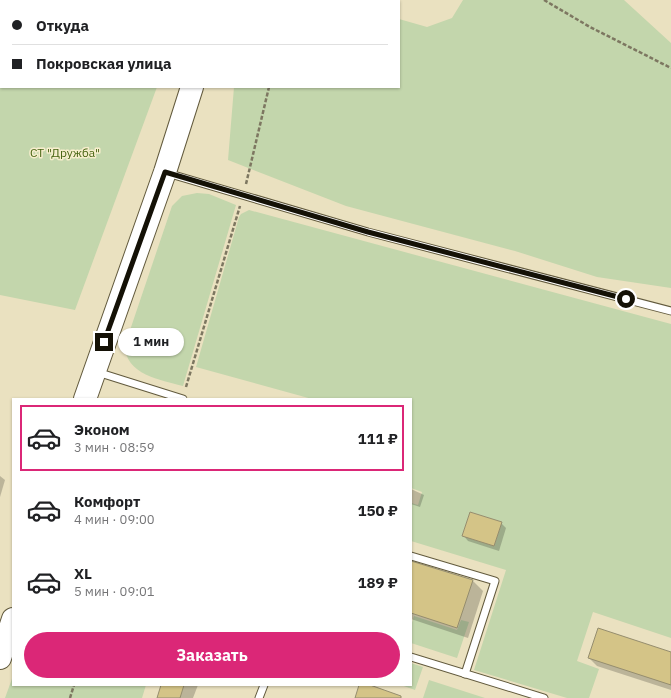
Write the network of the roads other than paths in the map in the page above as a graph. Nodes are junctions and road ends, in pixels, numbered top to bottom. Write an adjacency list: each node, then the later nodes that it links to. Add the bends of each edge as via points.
1 (192, 88): 2 (main road)
2 (165, 172): 3 (lane, via 368,232); 4 (main road)
3 (671, 311)
4 (94, 371): 5 (main road); 6 (lane)
5 (85, 398)
6 (180, 398)
7 (412, 556): 11 (lane, via 495,581)
8 (12, 623): 10 (main road)
9 (412, 657): 11 (lane)
10 (0, 658)
11 (464, 674): 13 (lane)
12 (264, 686): 14 (lane)
13 (529, 696): 15 (lane)
14 (259, 698)
15 (544, 698)

